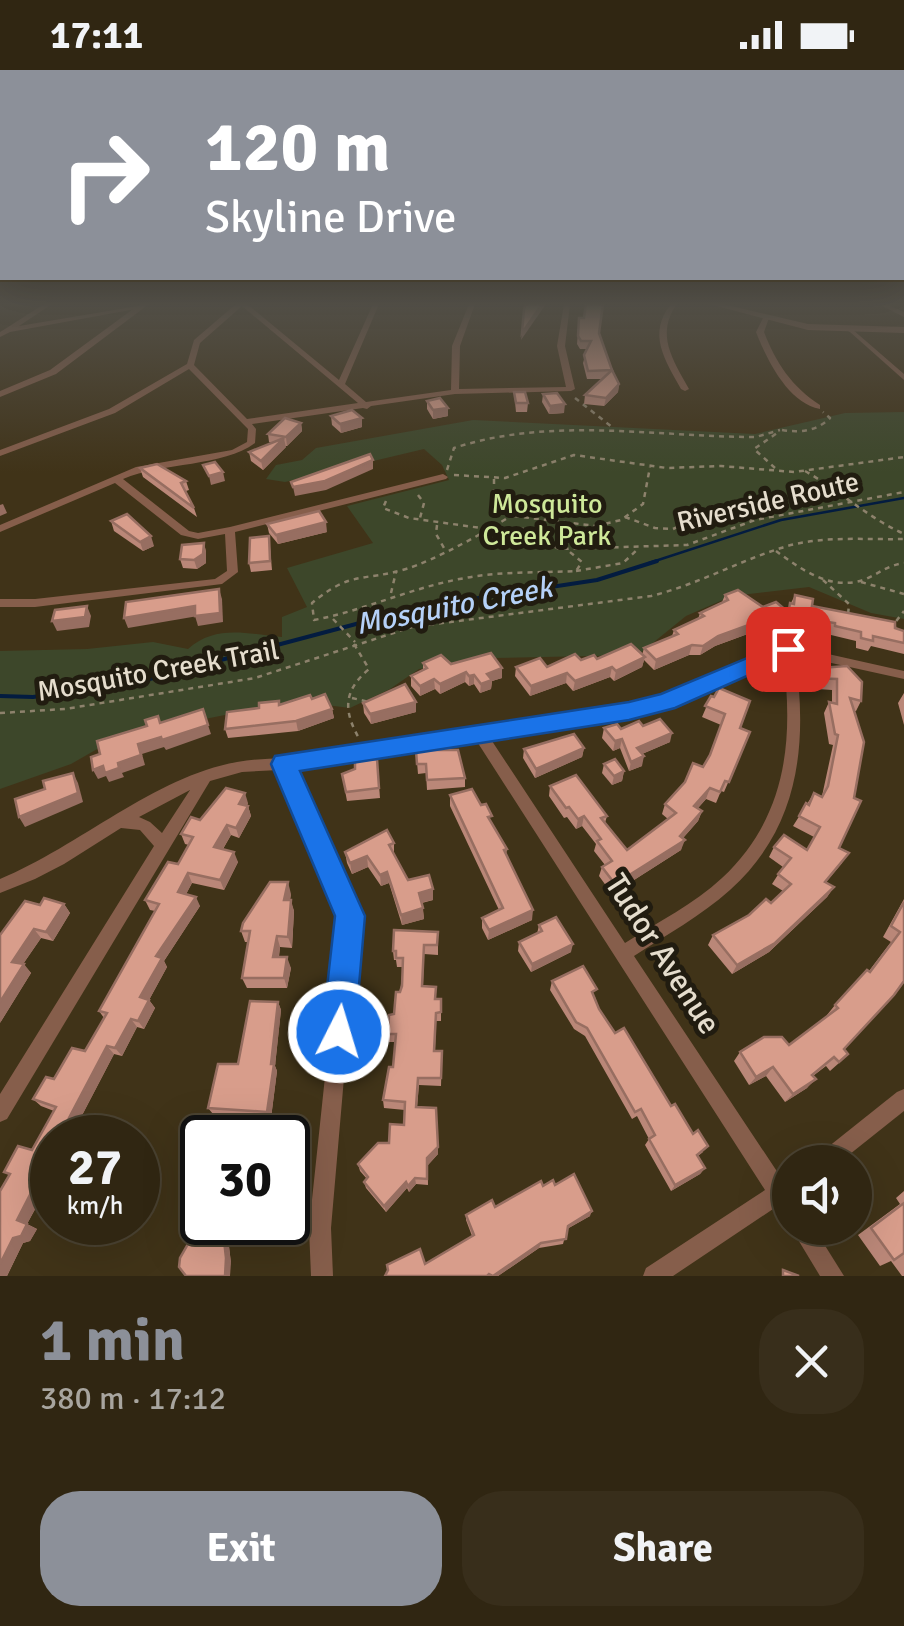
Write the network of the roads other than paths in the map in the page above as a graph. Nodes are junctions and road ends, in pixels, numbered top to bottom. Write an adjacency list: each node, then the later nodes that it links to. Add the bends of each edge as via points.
1 (69, 360): 15 (street)
2 (191, 360): 10 (street)
3 (311, 360): 12 (street)
4 (351, 360): 12 (street)
5 (456, 360): 14 (street)
6 (564, 360): 14 (street, via 571,388)
7 (670, 360): 13 (street)
8 (772, 360): 17 (street)
9 (885, 360): 11 (street)
10 (190, 364): 18 (street); 19 (street, via 112,411)
11 (904, 378)
12 (341, 384): 16 (street)
13 (685, 389)
14 (456, 392): 16 (street)
15 (0, 394)
16 (366, 407): 18 (street)
17 (817, 407)
18 (245, 422): 21 (street, via 254,436 245,448)
19 (0, 453)
20 (444, 477): 23 (street)
21 (115, 478): 22 (street); 23 (street, via 185,533)
22 (0, 529)
23 (230, 530): 24 (street, via 233,572 218,582)
24 (0, 603)
25 (788, 649): 26 (street); 27 (street, via 666,702); 33 (street, via 796,718 788,793 760,845 727,884)
26 (904, 675)
27 (480, 734): 28 (street); 33 (street, Tudor Avenue)
28 (284, 764): 29 (street); 40 (street, via 350,916 320,1228)
29 (205, 777): 30 (street); 31 (street)
30 (116, 822): 31 (street, via 151,827); 32 (street)
31 (162, 845): 35 (street)
32 (0, 886)
33 (624, 953): 37 (street, Tudor Avenue)
34 (904, 1099): 36 (street)
35 (0, 1112)
36 (846, 1145)
37 (772, 1175)
38 (772, 1204): 41 (street)
39 (813, 1245): 42 (street)
40 (322, 1276)
41 (654, 1276)
42 (833, 1276)

